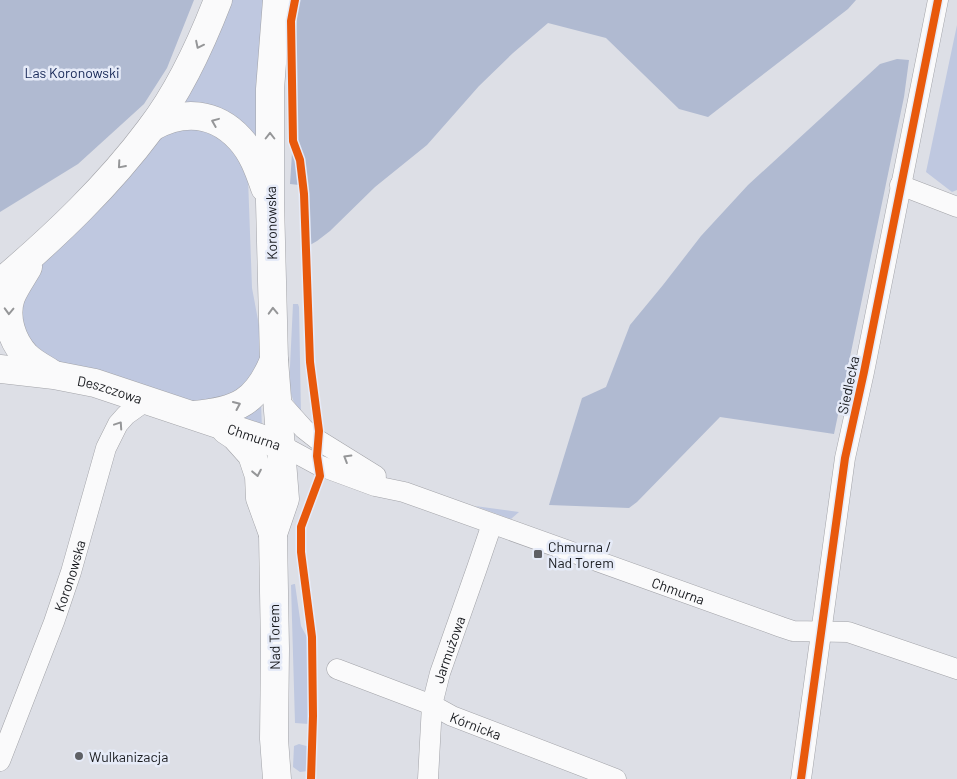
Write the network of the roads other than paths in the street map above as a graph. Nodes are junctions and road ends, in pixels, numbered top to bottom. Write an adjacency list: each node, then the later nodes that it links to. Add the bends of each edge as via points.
1 (218, 0): 4 (main road, one-way to 4, via 187,69)
2 (277, 0): 6 (main road, Koronowska, one-way to 2, via 270,89)
3 (938, 0): 5 (street, Siedlecka)
4 (152, 127): 6 (main road, one-way to 4, via 250,152 228,128 216,121 192,115 177,116); 8 (main road, one-way to 8, via 108,180)
5 (900, 185): 7 (street); 21 (street, Siedlecka, via 845,458)
6 (270, 202): 10 (main road, Koronowska, one-way to 6)
7 (957, 207)
8 (36, 252): 9 (main road); 12 (main road, one-way to 12, via 11,297 9,317 14,338 26,357)
9 (0, 283)
10 (274, 360): 13 (main road, Koronowska); 15 (main road, one-way to 10, via 231,409 248,400 267,378)
11 (0, 369): 12 (main road, Deszczowa)
12 (54, 374): 14 (main road, Deszczowa)
13 (277, 399): 17 (main road, Koronowska); 18 (street, Chmurna, one-way to 13, via 327,447 304,429)
14 (147, 400): 15 (main road, Deszczowa); 26 (street, Koronowska, one-way to 14, via 54,622 110,438 126,414)
15 (190, 415): 16 (main road, Deszczowa)
16 (216, 424): 17 (main road, Chmurna); 20 (main road, Nad Torem, one-way to 20, via 235,436 252,455 259,476 260,498)
17 (281, 445): 18 (street, Chmurna, via 318,465 375,486); 20 (main road, Nad Torem, via 284,499)
18 (404, 492): 19 (street, Chmurna)
19 (492, 524): 21 (street, Chmurna, via 781,627); 24 (street, Jarmużowa)
20 (272, 534): 25 (main road, Nad Torem)
21 (821, 632): 23 (street, Chmurna, via 848,632); 31 (street, Siedlecka)
22 (337, 669): 24 (street, Kórnicka)
23 (957, 669)
24 (432, 705): 29 (street, Jarmużowa); 30 (street, Kórnicka, via 452,716)
25 (274, 739): 27 (main road, Nad Torem); 28 (main road, Nad Torem)
26 (0, 761)
27 (258, 779)
28 (276, 779)
29 (428, 779)
30 (616, 779)
31 (800, 779)

